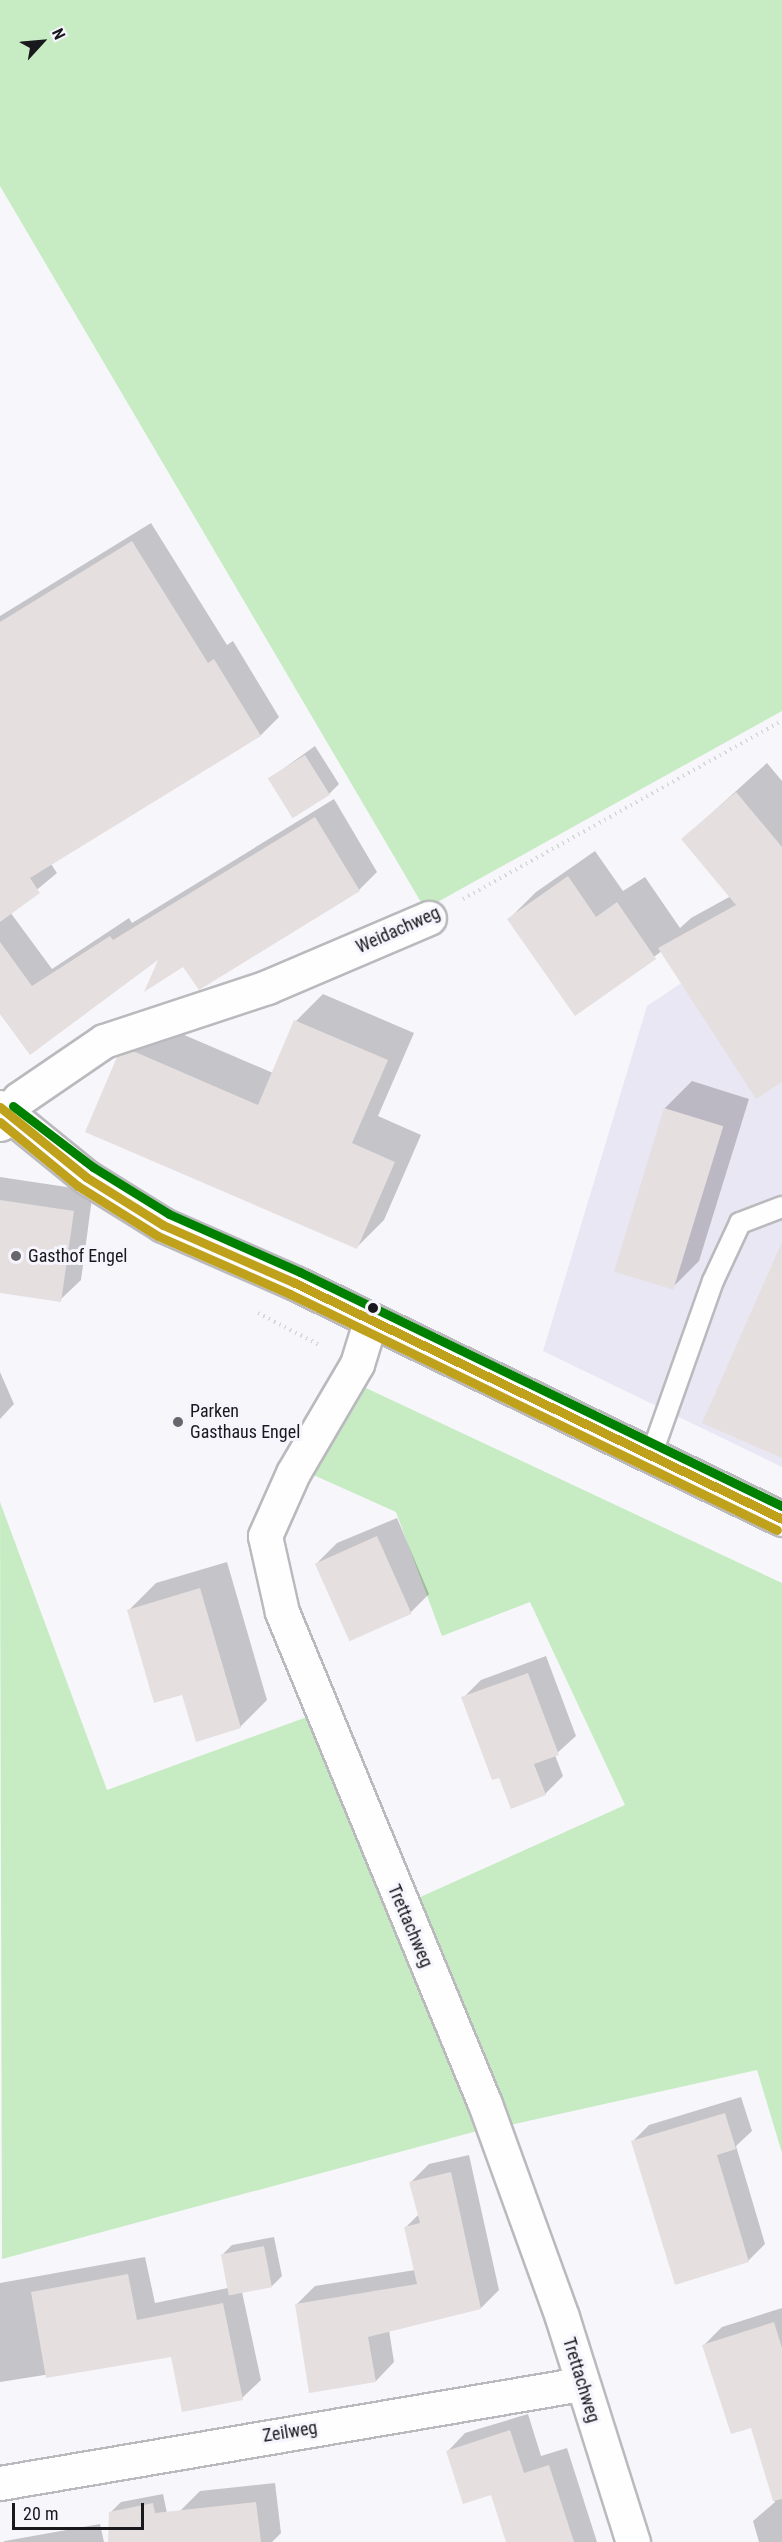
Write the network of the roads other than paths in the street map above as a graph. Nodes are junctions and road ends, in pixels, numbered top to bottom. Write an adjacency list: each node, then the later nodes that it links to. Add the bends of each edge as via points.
1 (429, 918): 2 (street, Weidachweg, via 267,987 104,1041 19,1099)
2 (2, 1116): 4 (street, via 86,1177 164,1225 295,1283)
3 (782, 1208): 5 (lane, via 740,1223 713,1281)
4 (370, 1322): 5 (street); 7 (street, Trettachweg, via 357,1364 293,1473 265,1536 282,1612 485,2104 562,2317)
5 (651, 1456): 6 (street)
6 (782, 1519)
7 (581, 2384): 8 (street, Zeilweg); 9 (street, Trettachweg)
8 (0, 2483)
9 (633, 2542)

